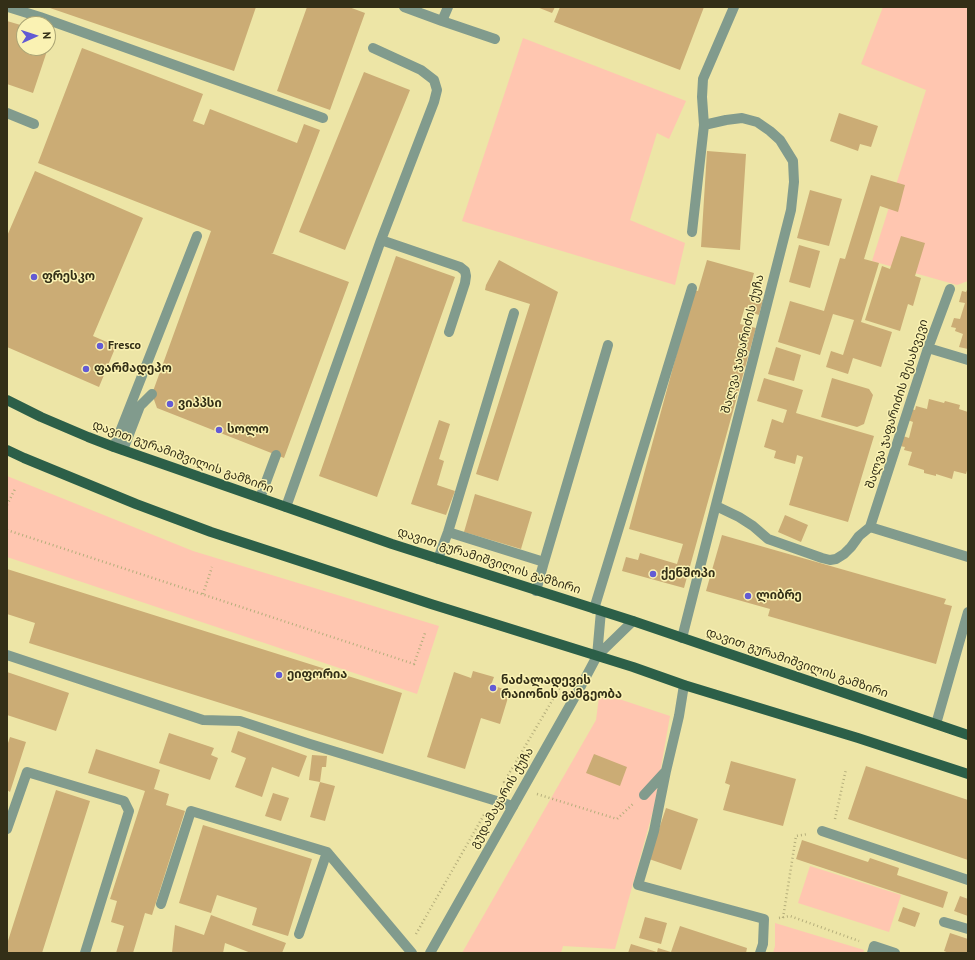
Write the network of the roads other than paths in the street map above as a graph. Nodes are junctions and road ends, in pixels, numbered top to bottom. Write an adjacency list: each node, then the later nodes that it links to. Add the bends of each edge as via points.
1 (8, 7): 9 (street)
2 (404, 7): 5 (street)
3 (448, 7): 5 (street)
4 (734, 7): 11 (street, via 703,79)
5 (442, 21): 6 (street)
6 (495, 39)
7 (373, 48): 14 (street, via 421,70 434,80 437,90)
8 (7, 113): 10 (street)
9 (323, 118)
10 (34, 124)
11 (704, 125): 12 (street); 28 (street, შალვა ჯაფარიძის ქუჩა, via 742,118 757,122 780,140 793,161 794,182 791,210)
12 (692, 232)
13 (197, 236): 24 (street)
14 (381, 240): 18 (street, via 460,267 465,271 465,283); 29 (street)
15 (692, 288): 36 (street)
16 (950, 288): 20 (street, შალვა ჯაფარიძის შესახვევი)
17 (514, 313): 31 (street)
18 (449, 332)
19 (608, 345): 34 (street)
20 (928, 348): 21 (street); 30 (street, შალვა ჯაფარიძის შესახვევი)
21 (968, 360)
22 (152, 394): 24 (street, via 140,406)
23 (7, 400): 24 (main road, დავით გურამიშვილის გამზირი, via 41,417)
24 (118, 448): 27 (main road, დავით გურამიშვილის გამზირი)
25 (7, 450): 41 (main road, via 211,532)
26 (276, 455): 27 (street)
27 (260, 498): 29 (main road, დავით გურამიშვილის გამზირი)
28 (716, 506): 30 (street, via 753,526 768,540 830,560 844,554); 39 (street, შალვა ჯაფარიძის ქუჩა)
29 (286, 507): 33 (main road, დავით გურამიშვილის გამზირი)
30 (870, 527): 32 (street)
31 (448, 532): 33 (street); 34 (street)
32 (968, 557)
33 (438, 559): 35 (main road, დავით გურამიშვილის გამზირი)
34 (544, 562): 35 (street)
35 (536, 591): 36 (main road, დავით გურამიშვილის გამზირი)
36 (597, 610): 38 (main road, დავით გურამიშვილის გამზირი); 41 (street)
37 (968, 612): 43 (street)
38 (633, 621): 39 (main road, დავით გურამიშვილის გამზირი); 41 (street)
39 (682, 638): 43 (main road, დავით გურამიშვილის გამზირი)
40 (7, 655): 48 (street, via 204,720 240,721)
41 (597, 656): 42 (main road); 48 (street, გუდამაყარის ქუჩა)
42 (684, 685): 45 (street); 46 (main road)
43 (936, 724): 44 (main road, დავით გურამიშვილის გამზირი)
44 (968, 735)
45 (666, 771): 47 (street); 61 (street, via 654,830 638,885 764,919)
46 (968, 774)
47 (644, 795)
48 (513, 806): 60 (street, გუდამაყარის ქუჩა)
49 (7, 829): 59 (street, via 27,772 124,801 129,811)
50 (827, 833): 52 (street)
51 (327, 852): 53 (street, via 191,811); 56 (street); 58 (street)
52 (968, 880)
53 (161, 904)
54 (944, 922): 55 (street)
55 (968, 929)
56 (299, 934)
57 (873, 950): 62 (street)
58 (410, 951)
59 (85, 953)
60 (430, 953)
61 (760, 953)
62 (895, 953)

